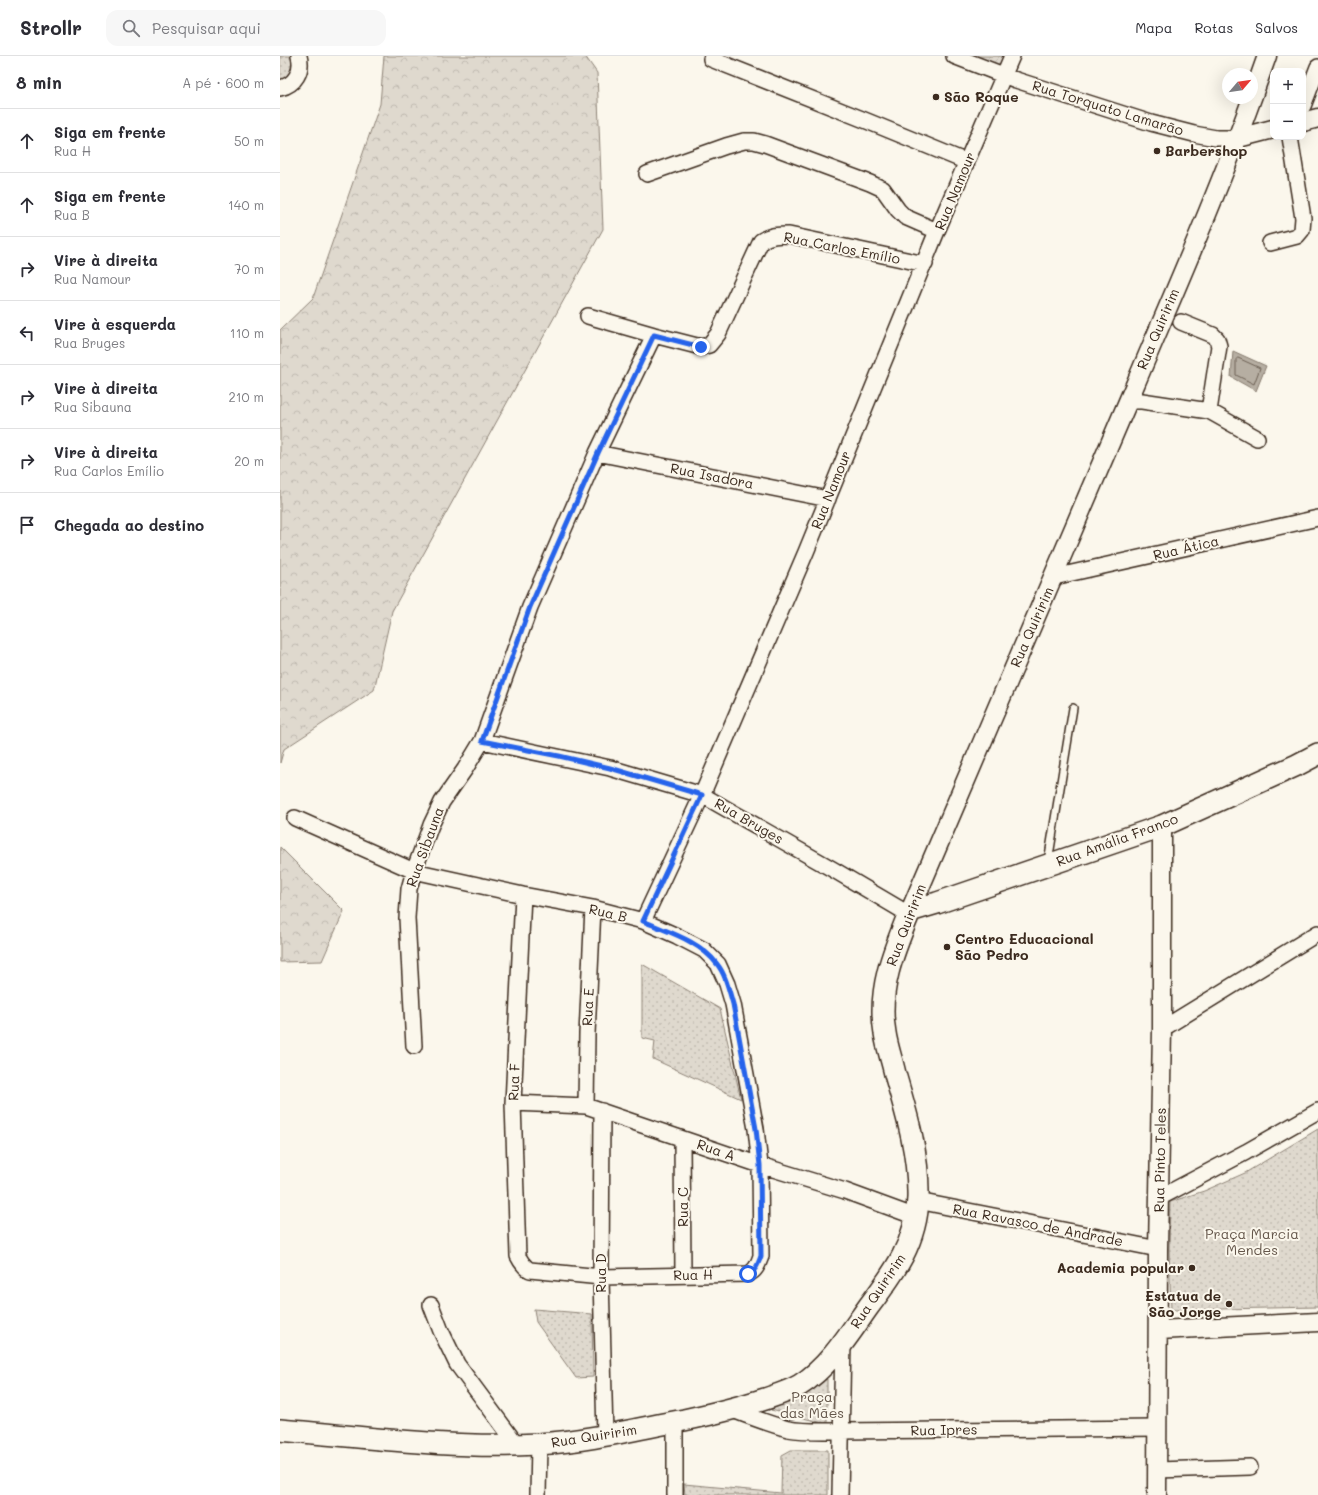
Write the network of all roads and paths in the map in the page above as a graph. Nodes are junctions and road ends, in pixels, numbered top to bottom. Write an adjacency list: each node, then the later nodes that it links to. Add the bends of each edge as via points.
1 (298, 56): 9 (street, via 299,73 289,85)
2 (954, 56): 7 (street, Rua Torquato Lamarão)
3 (1012, 56): 7 (street, Rua Namour)
4 (1267, 56): 8 (street, Rua Quiririm)
5 (710, 59): 17 (street)
6 (1318, 67): 11 (street)
7 (1004, 76): 15 (street, Rua Torquato Lamarão, via 1151,123 1216,138); 17 (street, Rua Namour)
8 (1258, 81)
9 (280, 88)
10 (1250, 104): 15 (street, Rua Quiririm)
11 (1304, 104)
12 (1318, 118): 13 (street)
13 (1306, 121)
14 (1270, 130): 15 (street)
15 (1238, 138): 25 (street, Rua Quiririm)
16 (1290, 140): 20 (street, via 1303,218 1302,230 1297,236)
17 (967, 162): 19 (street, Rua Namour)
18 (647, 174): 19 (street, via 726,146 754,141 883,189 905,217)
19 (937, 231): 21 (street, Rua Namour)
20 (1270, 243)
21 (925, 264): 24 (street, Rua Carlos Emílio, via 789,235 767,237 761,242 718,334 709,345 701,347); 29 (street, Rua Namour)
22 (588, 316): 24 (street, Rua Carlos Emílio)
23 (1181, 322): 26 (street, via 1217,339 1219,346)
24 (654, 335): 28 (street, Rua Sibauna)
25 (1128, 401): 26 (street); 31 (street, Rua Quiririm)
26 (1208, 411): 27 (street)
27 (1257, 438)
28 (598, 453): 29 (street, Rua Isadora); 33 (street, Rua Sibauna, via 530,607)
29 (828, 499): 35 (street, Rua Namour)
30 (1318, 518): 31 (street, Rua Ática)
31 (1054, 577): 42 (street, Rua Quiririm)
32 (1073, 708): 38 (lane)
33 (482, 741): 35 (street, Rua Bruges, via 610,768); 39 (street, Rua Sibauna, via 442,802)
34 (1318, 754): 37 (main road, Rua Amália Franco)
35 (702, 795): 42 (street, Rua Bruges, via 900,909); 43 (street, Rua Namour)
36 (295, 818): 39 (street, Rua B)
37 (1162, 826): 38 (main road, Rua Amália Franco); 45 (street, Rua Pinto Teles)
38 (1048, 864): 42 (main road, Rua Amália Franco)
39 (414, 871): 40 (street, Rua B); 46 (street, Rua Sibauna, via 409,889 407,918)
40 (523, 895): 41 (street, Rua B); 47 (street, Rua F)
41 (593, 908): 43 (street, Rua B); 48 (street, Rua E)
42 (910, 911): 54 (main road, Rua Quiririm, via 893,952 885,988 884,1031 916,1152)
43 (643, 921): 52 (street, Rua B, via 704,950 718,964 733,1004 756,1129)
44 (1318, 932): 45 (street)
45 (1162, 1029): 53 (street, Rua Pinto Teles)
46 (414, 1046)
47 (513, 1104): 48 (street, Rua A); 56 (street, Rua F, via 518,1256)
48 (586, 1106): 49 (street, Rua A)
49 (602, 1111): 51 (street, Rua A); 58 (street, Rua D)
50 (1318, 1111): 53 (street)
51 (682, 1139): 52 (street, Rua A); 57 (street, Rua C)
52 (760, 1165): 54 (street, Rua A); 57 (street, Rua H, via 761,1256 758,1265 748,1274)
53 (1159, 1198): 55 (street, Rua Pinto Teles)
54 (917, 1209): 55 (street, Rua Ravasco de Andrade); 62 (main road, Rua Quiririm, via 912,1237 904,1255 890,1279)
55 (1158, 1249): 61 (street, Rua Pinto Teles)
56 (525, 1267): 58 (street, Rua H, via 530,1270)
57 (683, 1275): 58 (street, Rua H)
58 (601, 1276): 68 (street, Rua D)
59 (432, 1305): 70 (street, via 441,1331 458,1364)
60 (1318, 1322): 61 (street)
61 (1159, 1330): 65 (street, Rua Pinto Teles)
62 (843, 1342): 63 (main road, Rua Quiririm, via 813,1375 798,1386); 67 (street)
63 (733, 1410): 64 (main road, Rua Quiririm); 67 (street, Rua Ipres, via 789,1429)
64 (675, 1421): 68 (main road, Rua Quiririm); 74 (street)
65 (1158, 1428): 67 (street, Rua Ipres); 72 (street, Rua Pinto Teles)
66 (280, 1430): 70 (main road, Rua Quiririm, via 399,1441)
67 (841, 1431): 75 (street)
68 (605, 1436): 69 (main road, Rua Quiririm)
69 (539, 1444): 70 (main road, Rua Quiririm); 73 (street)
70 (517, 1445)
71 (1250, 1467): 72 (street)
72 (1157, 1470): 76 (street, Rua Pinto Teles)
73 (538, 1495)
74 (675, 1495)
75 (840, 1495)
76 (1157, 1495)

